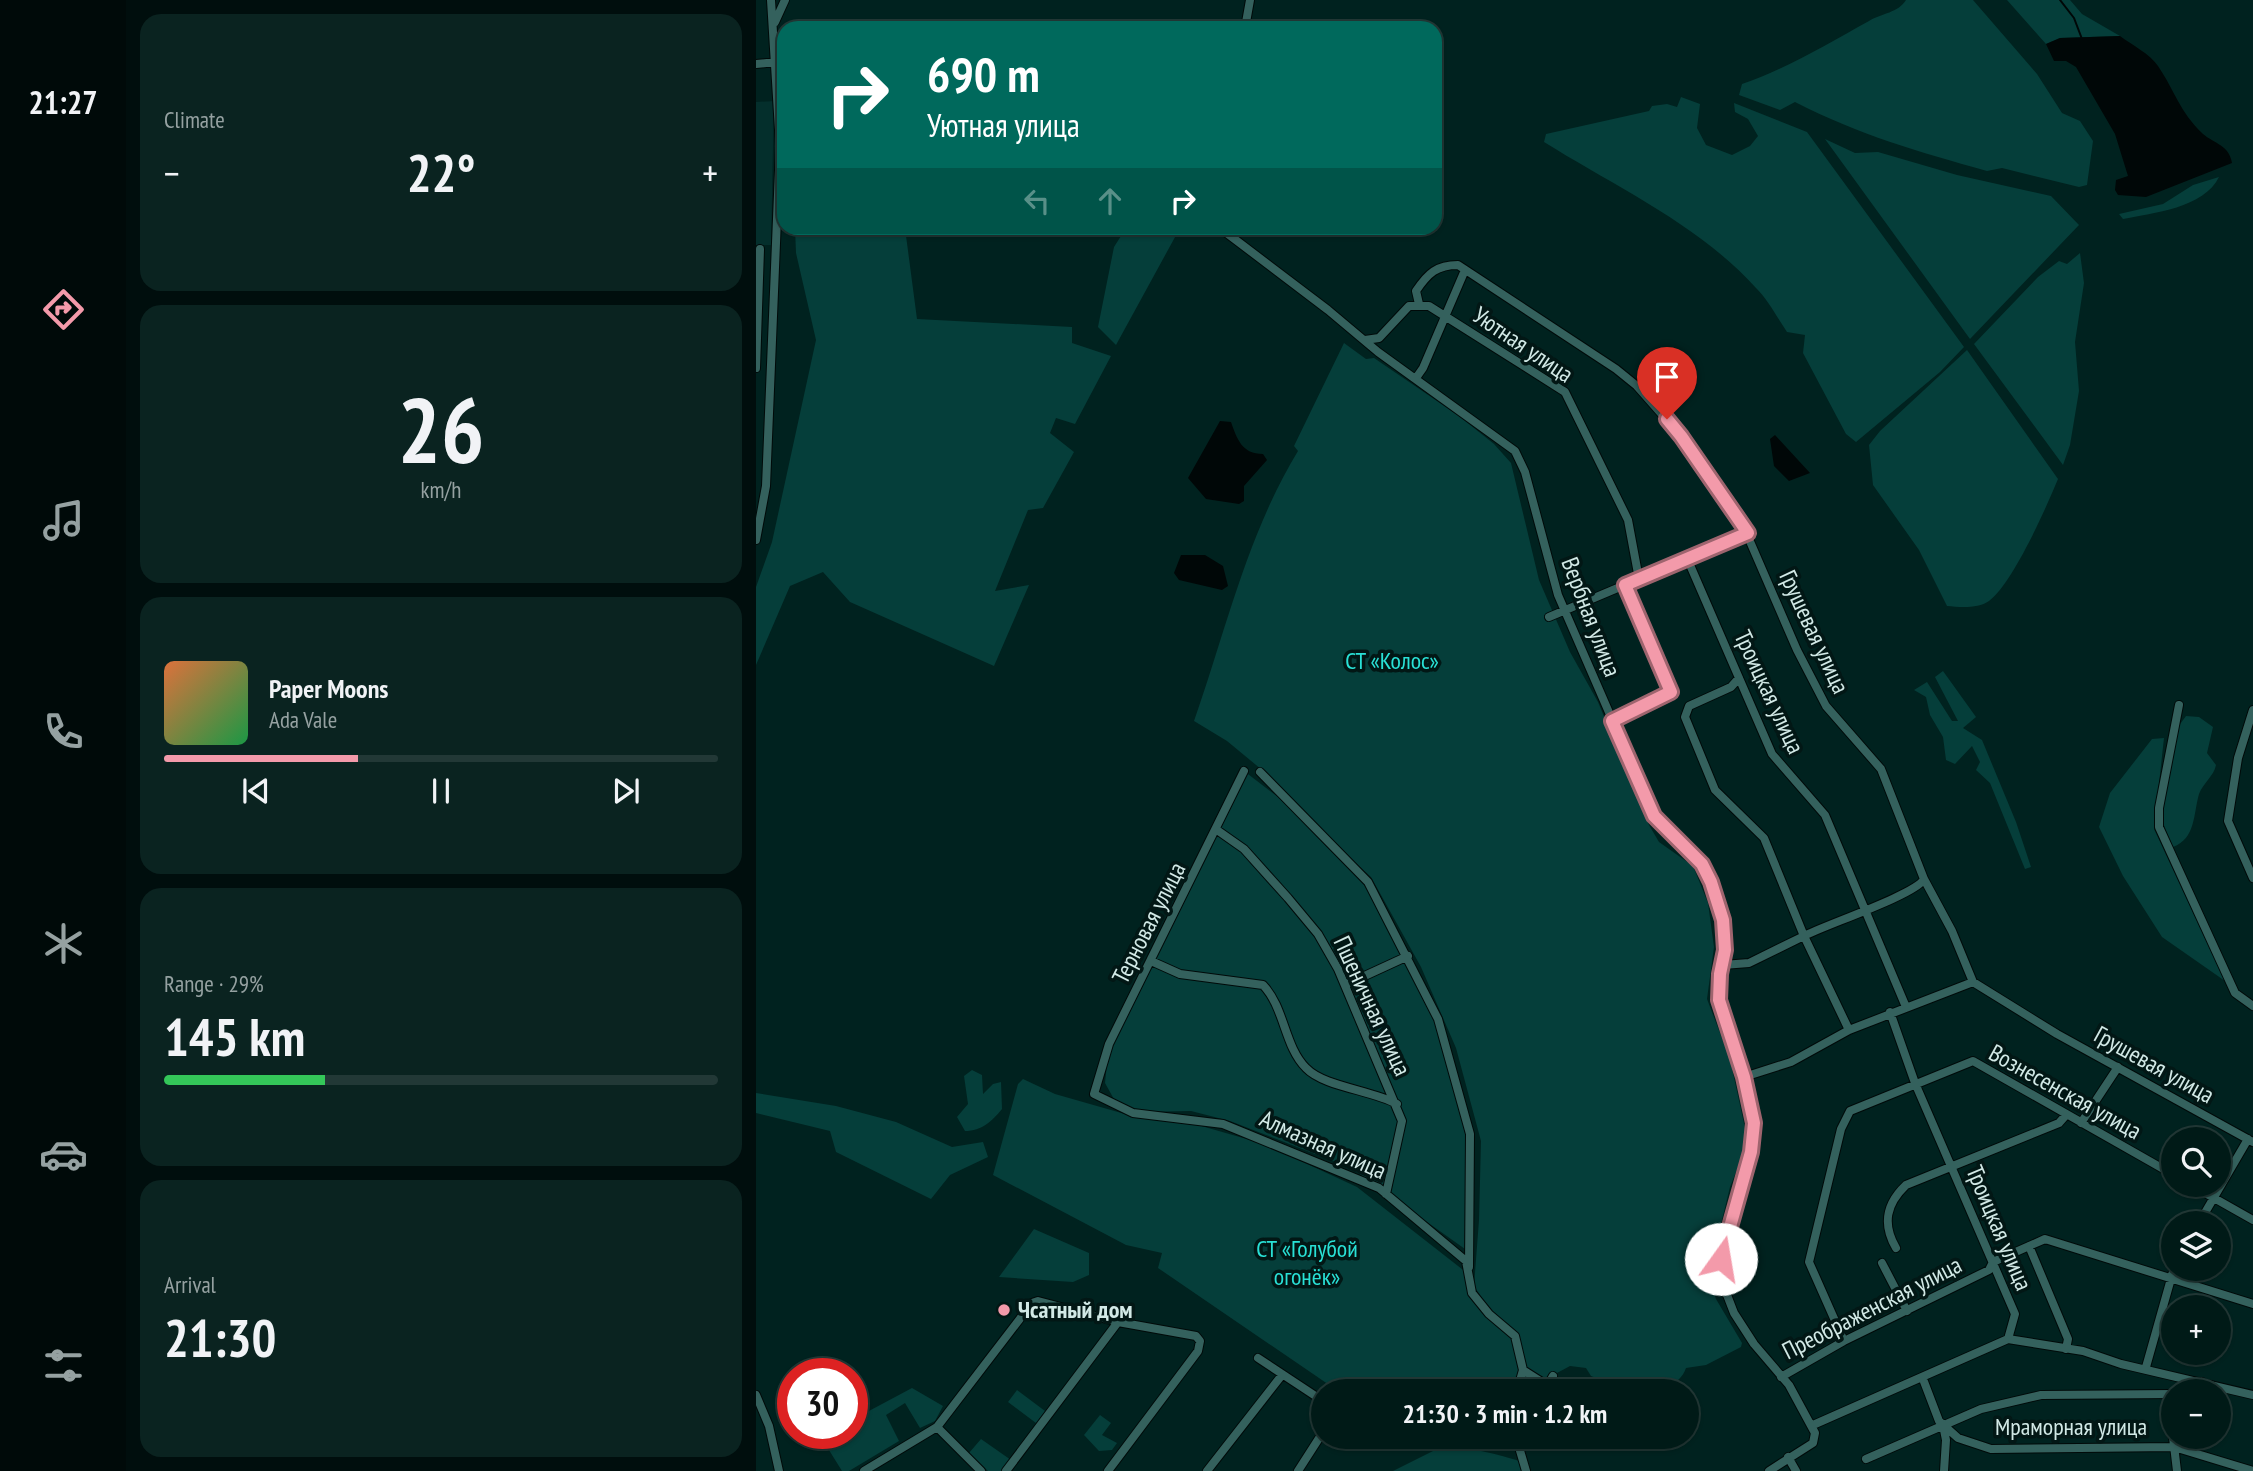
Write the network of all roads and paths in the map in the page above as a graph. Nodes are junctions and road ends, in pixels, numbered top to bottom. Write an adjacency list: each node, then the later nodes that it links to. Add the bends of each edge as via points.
1 (771, 0): 5 (street)
2 (785, 0): 5 (street)
3 (1250, 0): 4 (street)
4 (1246, 21)
5 (773, 28): 6 (street)
6 (776, 62): 7 (street); 8 (street)
7 (756, 64)
8 (777, 83)
9 (777, 226): 19 (street, via 766,486)
10 (1229, 235): 15 (street, Вербная улица)
11 (760, 249): 16 (street)
12 (1465, 270): 13 (street, via 1441,265 1426,276 1416,291); 14 (street); 18 (street, Грушевая улица, via 1637,386 1681,436)
13 (1419, 304): 14 (street, Уютная улица); 15 (street, via 1409,306 1379,338)
14 (1445, 316): 17 (street); 21 (street, Уютная улица, via 1566,392 1630,525)
15 (1365, 340): 17 (street, Вербная улица)
16 (756, 368)
17 (1416, 378): 23 (street, Вербная улица, via 1515,451)
18 (1748, 533): 20 (street); 33 (street, Грушевая улица, via 1826,706 1881,769)
19 (756, 540)
20 (1687, 558): 21 (street); 25 (street, Троицкая улица)
21 (1639, 579): 22 (street)
22 (1625, 585): 23 (street); 28 (street, via 1671,692)
23 (1565, 609): 24 (street); 28 (street, Вербная улица)
24 (1549, 617)
25 (1739, 678): 34 (street, Троицкая улица, via 1772,754 1825,815); 35 (street, via 1684,713 1716,790 1764,838)
26 (2179, 705): 41 (street, via 2159,827 2235,993)
27 (2253, 710): 32 (street, via 2240,750 2228,821)
28 (1612, 721): 38 (street, Вербная улица, via 1654,816 1702,864 1711,882 1726,937)
29 (1244, 771): 31 (street, Терновая улица)
30 (1260, 772): 36 (street, via 1363,876)
31 (1217, 830): 37 (street, Терновая улица); 40 (street, Пшеничная улица, via 1244,849 1296,907 1318,934)
32 (2253, 878)
33 (1924, 879): 34 (street, via 1916,887); 39 (street, Грушевая улица)
34 (1864, 909): 35 (street); 42 (street, Троицкая улица)
35 (1804, 936): 38 (street, via 1749,963); 44 (street)
36 (1408, 956): 40 (street); 63 (street, via 1442,1029 1468,1124 1472,1157)
37 (1152, 961): 48 (street, Терновая улица, via 1109,1044); 49 (street, via 1180,974 1263,985 1306,1069)
38 (1723, 965): 46 (street, Вербная улица, via 1719,1000)
39 (1973, 982): 42 (street); 45 (street, Грушевая улица)
40 (1345, 985): 49 (street, Пшеничная улица)
41 (2253, 1006)
42 (1906, 1007): 43 (street)
43 (1890, 1012): 44 (street); 47 (street, Троицкая улица)
44 (1849, 1030): 46 (street, via 1791,1062)
45 (2118, 1067): 51 (street); 52 (street, Грушевая улица)
46 (1744, 1077): 78 (street, Вербная улица, via 1754,1138 1724,1241 1722,1282 1734,1313)
47 (1916, 1083): 50 (street, Вознесенская улица, via 1973,1061); 53 (street, Троицкая улица); 71 (street, Вознесенская улица, via 1850,1111 1841,1129 1809,1262)
48 (1096, 1096): 55 (street, Алмазная улица, via 1143,1115 1223,1124 1371,1183)
49 (1397, 1104): 55 (street, Пшеничная улица, via 1402,1121)
50 (2066, 1115): 51 (street, Вознесенская улица); 53 (street, via 2059,1123)
51 (2081, 1123): 54 (street, Вознесенская улица)
52 (2251, 1141): 56 (street)
53 (1952, 1167): 60 (street, via 1906,1185 1896,1195 1887,1213 1888,1234); 61 (street, Троицкая улица)
54 (2161, 1168)
55 (1386, 1194): 63 (street, Алмазная улица)
56 (2214, 1198): 57 (street); 58 (street)
57 (2206, 1211)
58 (2253, 1220)
59 (2029, 1246): 61 (street, Преображенская улица); 64 (street, Преображенская улица, via 2045,1239); 72 (street, via 2068,1339)
60 (1896, 1248)
61 (1993, 1262): 68 (street, Преображенская улица, via 1989,1270); 70 (street, Троицкая улица, via 2015,1314)
62 (1882, 1263): 68 (street)
63 (1469, 1267): 75 (street, Алмазная улица, via 1472,1293 1515,1336)
64 (2161, 1277)
65 (2168, 1281): 74 (street)
66 (2175, 1281): 67 (street, Преображенская улица)
67 (2253, 1304)
68 (1907, 1311): 71 (street, Преображенская улица)
69 (1118, 1322): 89 (street, via 1032,1303); 100 (street); 101 (street, via 1196,1336 1200,1341 1198,1352)
70 (2008, 1339): 72 (street); 80 (street)
71 (1844, 1341): 78 (street, Преображенская улица)
72 (2066, 1349): 74 (street)
73 (1258, 1358): 76 (street)
74 (2146, 1367): 81 (street)
75 (1523, 1370): 77 (street, via 1545,1384); 79 (street)
76 (1282, 1375): 83 (street); 102 (street)
77 (1553, 1376)
78 (1781, 1377): 88 (street, Вербная улица)
79 (1520, 1379)
80 (1923, 1379): 87 (street); 88 (street)
81 (2191, 1379)
82 (2231, 1389): 86 (street)
83 (1311, 1391)
84 (756, 1395): 97 (street)
85 (2161, 1395): 87 (street, via 2041,1395 1981,1409)
86 (2253, 1395)
87 (1943, 1425): 90 (street, Мраморная улица, via 1958,1438 1991,1449); 96 (street); 107 (street)
88 (1813, 1426): 95 (street, via 1813,1443)
89 (937, 1427): 98 (street); 99 (street)
90 (2161, 1447)
91 (1312, 1449): 103 (street)
92 (1520, 1449): 104 (street)
93 (2174, 1449): 108 (street)
94 (2181, 1449): 109 (street, Мраморная улица)
95 (1788, 1457): 105 (street); 106 (street)
96 (1866, 1459)
97 (779, 1471)
98 (864, 1471)
99 (981, 1471)
100 (1006, 1471)
101 (1108, 1471)
102 (1207, 1471)
103 (1298, 1471)
104 (1526, 1471)
105 (1769, 1471)
106 (1796, 1471)
107 (1944, 1471)
108 (2177, 1471)
109 (2253, 1471)

